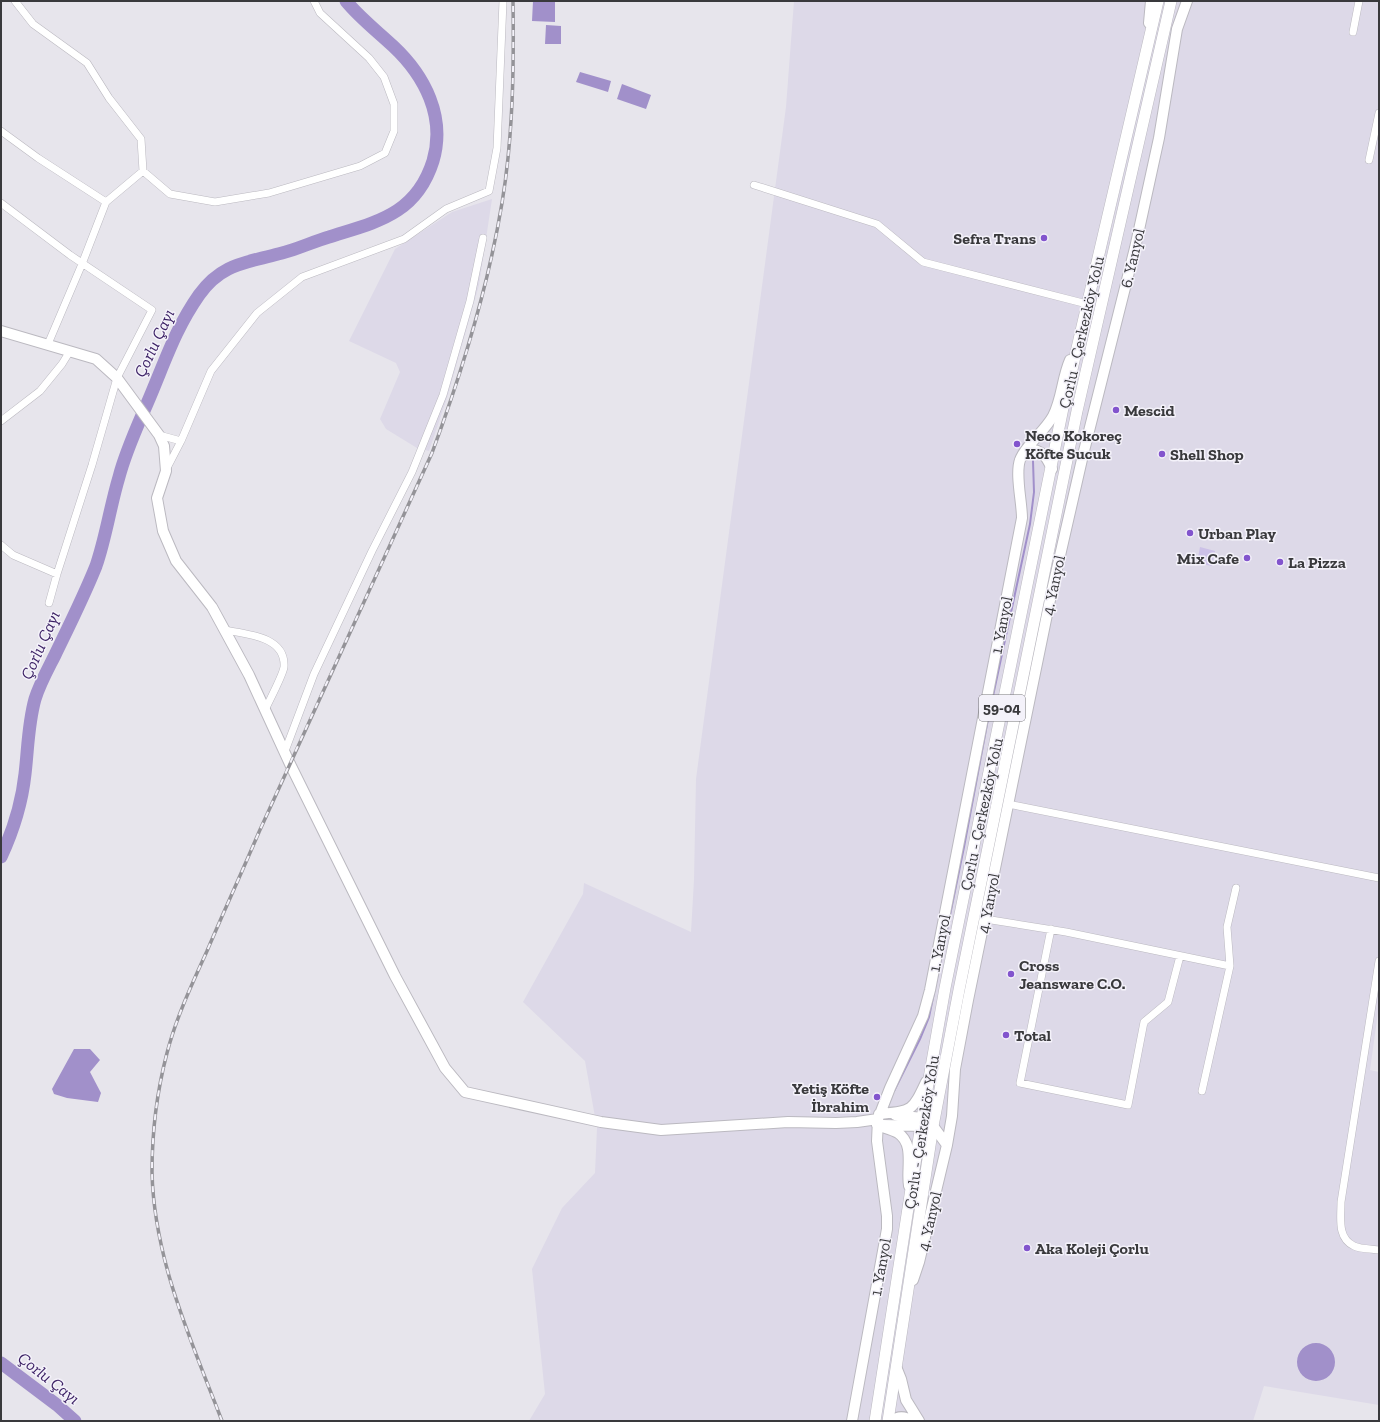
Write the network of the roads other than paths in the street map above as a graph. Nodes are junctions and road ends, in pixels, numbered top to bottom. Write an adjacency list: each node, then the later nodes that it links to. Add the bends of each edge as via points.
1 (15, 1): 14 (street, via 33,24 87,63 109,98 141,139)
2 (314, 1): 14 (street, via 320,13 369,58 384,77 394,104 394,131 384,153 360,166 269,193 215,202 170,194)
3 (503, 1): 28 (street, via 497,148 489,191 446,209 404,239 302,277 257,313 211,371)
4 (1151, 1): 10 (main road)
5 (1158, 1): 10 (main road, Çorlu - Çerkezköy Yolu / 59-04)
6 (1171, 1): 35 (main road, Çorlu - Çerkezköy Yolu / 59-04, via 1077,411)
7 (1187, 1): 32 (main road, 6. Yanyol, via 1177,29 1159,138 1135,248)
8 (1359, 1): 9 (street)
9 (1353, 32)
10 (1147, 53): 20 (main road, Çorlu - Çerkezköy Yolu / 59-04)
11 (1379, 113): 13 (street)
12 (1, 131): 16 (street)
13 (1369, 160)
14 (143, 171): 16 (street)
15 (754, 185): 20 (street, via 877,224 923,262)
16 (106, 202): 19 (street)
17 (1, 203): 19 (street)
18 (483, 238): 39 (street, via 470,301 443,395 412,472 314,674)
19 (82, 264): 23 (street); 25 (street, via 152,310)
20 (1088, 304): 22 (main road, Çorlu - Çerkezköy Yolu / 59-04)
21 (1, 331): 23 (main road)
22 (1079, 342): 29 (main road, via 1068,365 1053,415); 30 (main road, Çorlu - Çerkezköy Yolu / 59-04)
23 (48, 344): 24 (main road)
24 (70, 351): 25 (main road, via 96,359); 26 (street, via 40,391)
25 (117, 378): 27 (main road); 34 (street)
26 (1, 421)
27 (159, 435): 28 (street); 31 (main road, via 164,446)
28 (181, 441): 31 (street)
29 (1020, 459): 30 (main road, via 1034,450 1038,451 1046,457); 52 (main road, 1. Yanyol, via 1022,518 930,990 918,1029)
30 (1052, 469): 49 (main road, Çorlu - Çerkezköy Yolu / 59-04, via 945,988)
31 (166, 470): 37 (main road, via 157,498 163,531 176,561 212,607)
32 (1069, 514): 35 (main road); 40 (main road, 4. Yanyol)
33 (1, 545): 34 (street, via 13,555)
34 (57, 574): 36 (street)
35 (1042, 581): 51 (main road, Çorlu - Çerkezköy Yolu / 59-04, via 958,990)
36 (49, 603)
37 (224, 630): 38 (main road); 38 (street, via 272,641 282,654 284,668)
38 (265, 710): 39 (main road)
39 (284, 751): 52 (main road, via 395,976 445,1068 465,1092 601,1122 661,1130)
40 (1008, 804): 41 (street); 43 (main road, 4. Yanyol)
41 (1379, 878)
42 (1236, 888): 47 (street, via 1227,927)
43 (985, 919): 44 (street); 48 (main road, 4. Yanyol)
44 (1051, 929): 45 (street); 45 (street, via 1020,1083 1128,1105 1144,1022 1168,1002)
45 (1180, 956): 47 (street)
46 (1379, 961): 57 (street, via 1341,1202 1340,1229 1354,1246)
47 (1230, 966): 50 (street)
48 (955, 1069): 51 (main road, via 946,1094); 55 (main road, 4. Yanyol)
49 (931, 1071): 52 (main road, via 914,1106); 53 (main road, Çorlu - Çerkezköy Yolu / 59-04)
50 (1202, 1091)
51 (938, 1103): 54 (main road, Çorlu - Çerkezköy Yolu / 59-04)
52 (878, 1119): 53 (main road); 56 (main road, via 900,1134 907,1144); 60 (main road, 1. Yanyol, via 877,1141 887,1229)
53 (921, 1122): 54 (main road); 56 (main road, Çorlu - Çerkezköy Yolu / 59-04)
54 (934, 1126): 55 (main road); 58 (main road, Çorlu - Çerkezköy Yolu / 59-04)
55 (947, 1145): 58 (main road, 4. Yanyol, via 919,1262)
56 (910, 1198): 61 (main road, Çorlu - Çerkezköy Yolu / 59-04)
57 (1379, 1250)
58 (909, 1291): 59 (main road, Çorlu - Çerkezköy Yolu / 59-04)
59 (897, 1369): 62 (main road, Çorlu - Çerkezköy Yolu / 59-04); 64 (main road, via 902,1379 906,1400)
60 (852, 1421)
61 (875, 1421)
62 (890, 1421): 63 (main road, via 903,1417)
63 (912, 1421)
64 (919, 1421)

